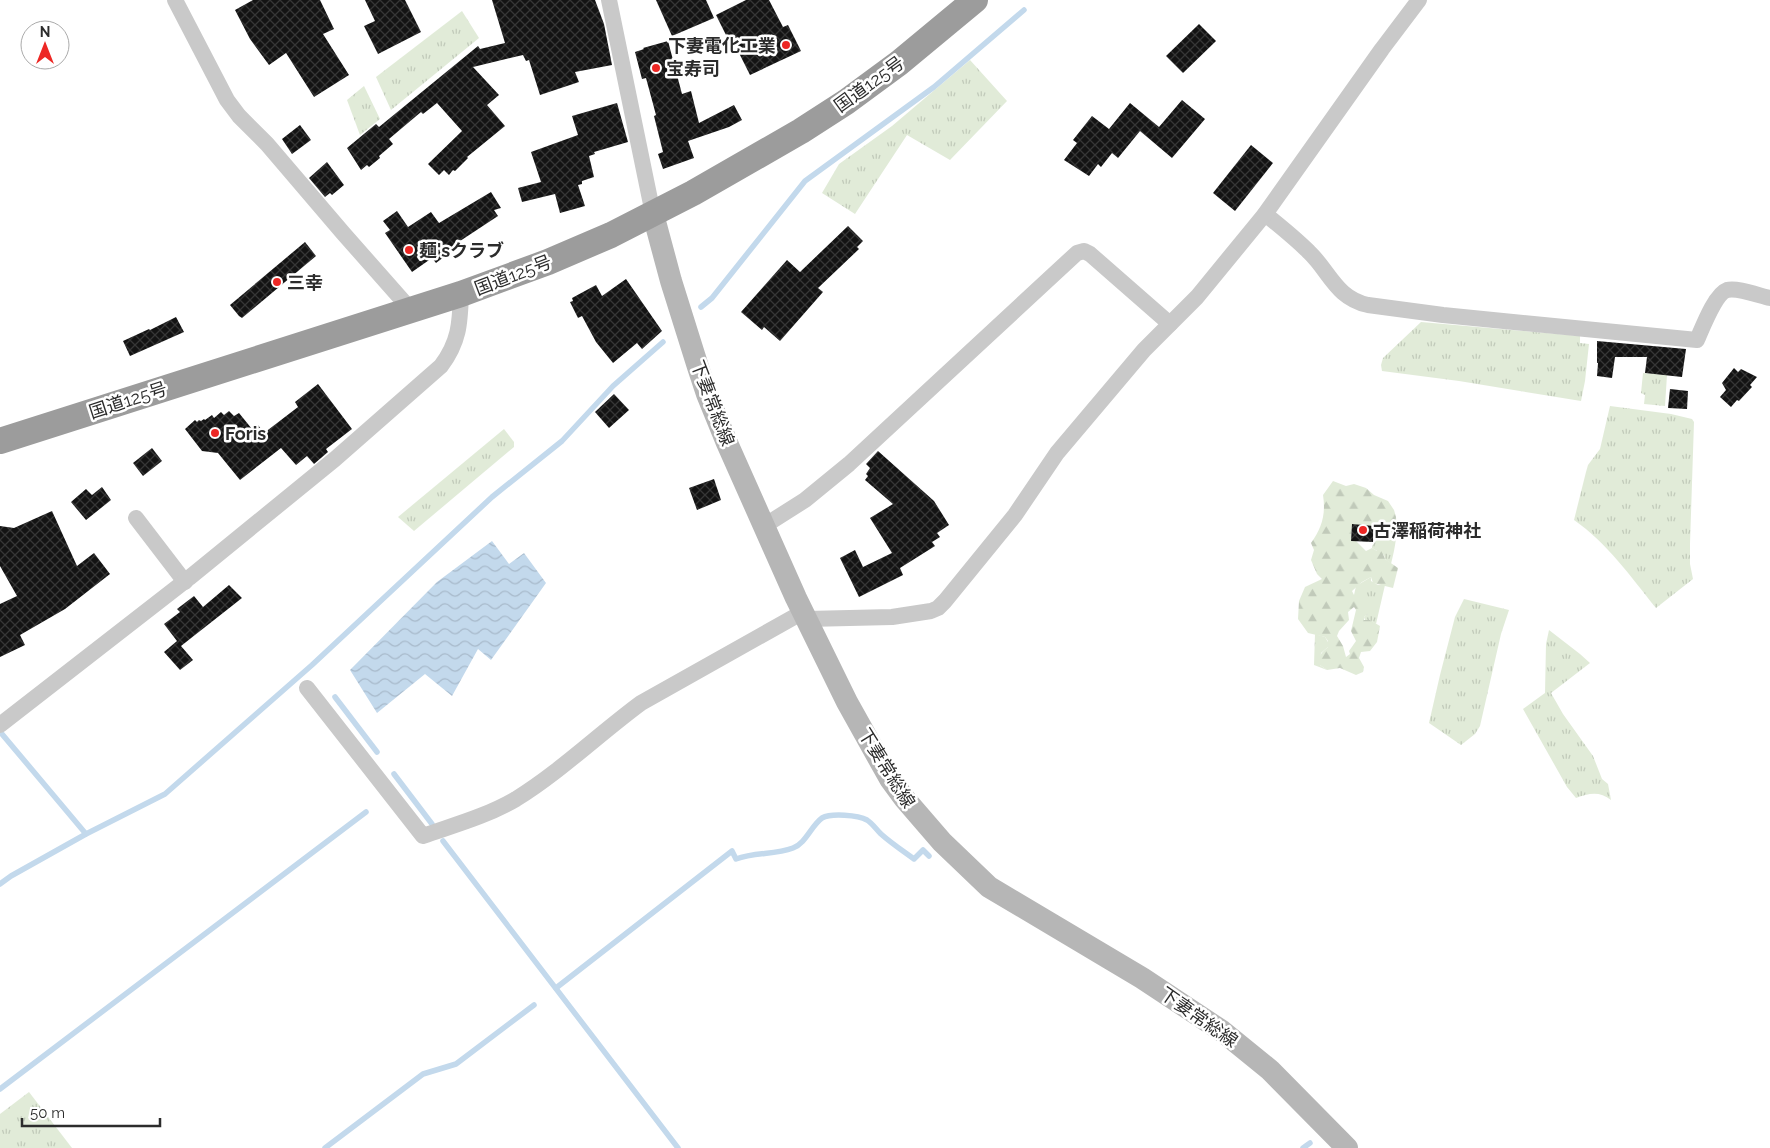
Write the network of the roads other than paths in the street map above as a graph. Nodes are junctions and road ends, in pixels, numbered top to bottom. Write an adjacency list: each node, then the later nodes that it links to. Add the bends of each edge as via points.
1 (175, 0): 9 (street, via 227,100 239,116)
2 (609, 0): 5 (street)
3 (974, 0): 5 (highway, 国道125号, via 846,102)
4 (1419, 0): 6 (street)
5 (653, 214): 7 (highway, 国道125号, via 548,262); 13 (main road, 下妻常総線, via 707,394)
6 (1265, 214): 8 (street, via 1311,253 1348,298 1368,304 1443,315 1697,340 1716,300 1727,290); 10 (street, via 1197,297)
7 (461, 294): 9 (highway, 国道125号); 14 (street, via 460,324 452,351 441,366)
8 (1770, 298)
9 (411, 310): 11 (highway, 国道125号)
10 (1170, 324): 13 (street, via 1090,254 1084,251 1077,253 849,464 805,500); 15 (street, via 1144,350 1057,454 1015,515 938,608 892,617)
11 (0, 441)
12 (136, 518): 14 (street)
13 (764, 526): 15 (main road, 下妻常総線)
14 (185, 582): 17 (street)
15 (805, 615): 16 (street, via 641,703 553,775 514,800 423,836); 18 (main road, 下妻常総線, via 847,702 890,778 942,842 989,887 1142,978 1222,1031 1270,1070)
16 (307, 688)
17 (0, 725)
18 (1347, 1148)

